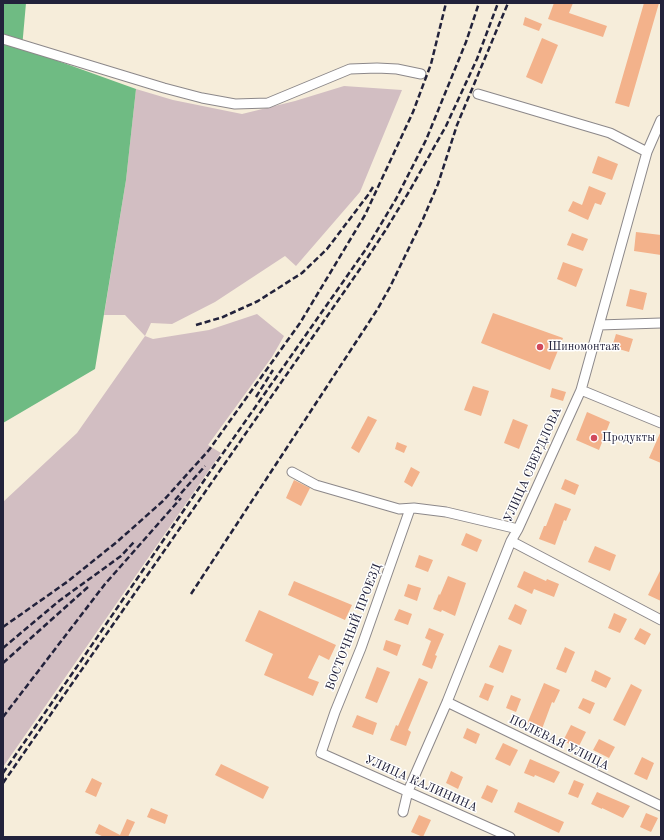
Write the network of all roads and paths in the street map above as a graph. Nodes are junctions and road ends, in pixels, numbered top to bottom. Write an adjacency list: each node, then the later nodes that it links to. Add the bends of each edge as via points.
1 (3, 39): 2 (street, via 171,90 235,104 268,103 350,69 393,69)
2 (421, 74)
3 (478, 94): 5 (street, via 610,133)
4 (660, 123): 5 (street, УЛИЦА СВЕРДЛОВА)
5 (648, 152): 7 (street, УЛИЦА СВЕРДЛОВА)
6 (661, 323): 7 (street)
7 (599, 325): 8 (street, УЛИЦА СВЕРДЛОВА)
8 (581, 390): 9 (street); 12 (street, УЛИЦА СВЕРДЛОВА)
9 (661, 423)
10 (292, 472): 11 (street, via 316,485 399,509)
11 (410, 509): 12 (street, via 446,512); 16 (street, ВОСТОЧНЫЙ ПРОЕЗД)
12 (518, 529): 13 (street, УЛИЦА СВЕРДЛОВА)
13 (511, 541): 14 (street); 15 (street, УЛИЦА СВЕРДЛОВА)
14 (661, 620)
15 (447, 702): 17 (street, УЛИЦА СВЕРДЛОВА); 18 (street, ПОЛЕВАЯ УЛИЦА)
16 (322, 753): 17 (street, УЛИЦА КАЛИНИНА)
17 (408, 791): 19 (street, УЛИЦА СВЕРДЛОВА); 20 (street, УЛИЦА КАЛИНИНА)
18 (661, 806)
19 (403, 812)
20 (510, 837)

